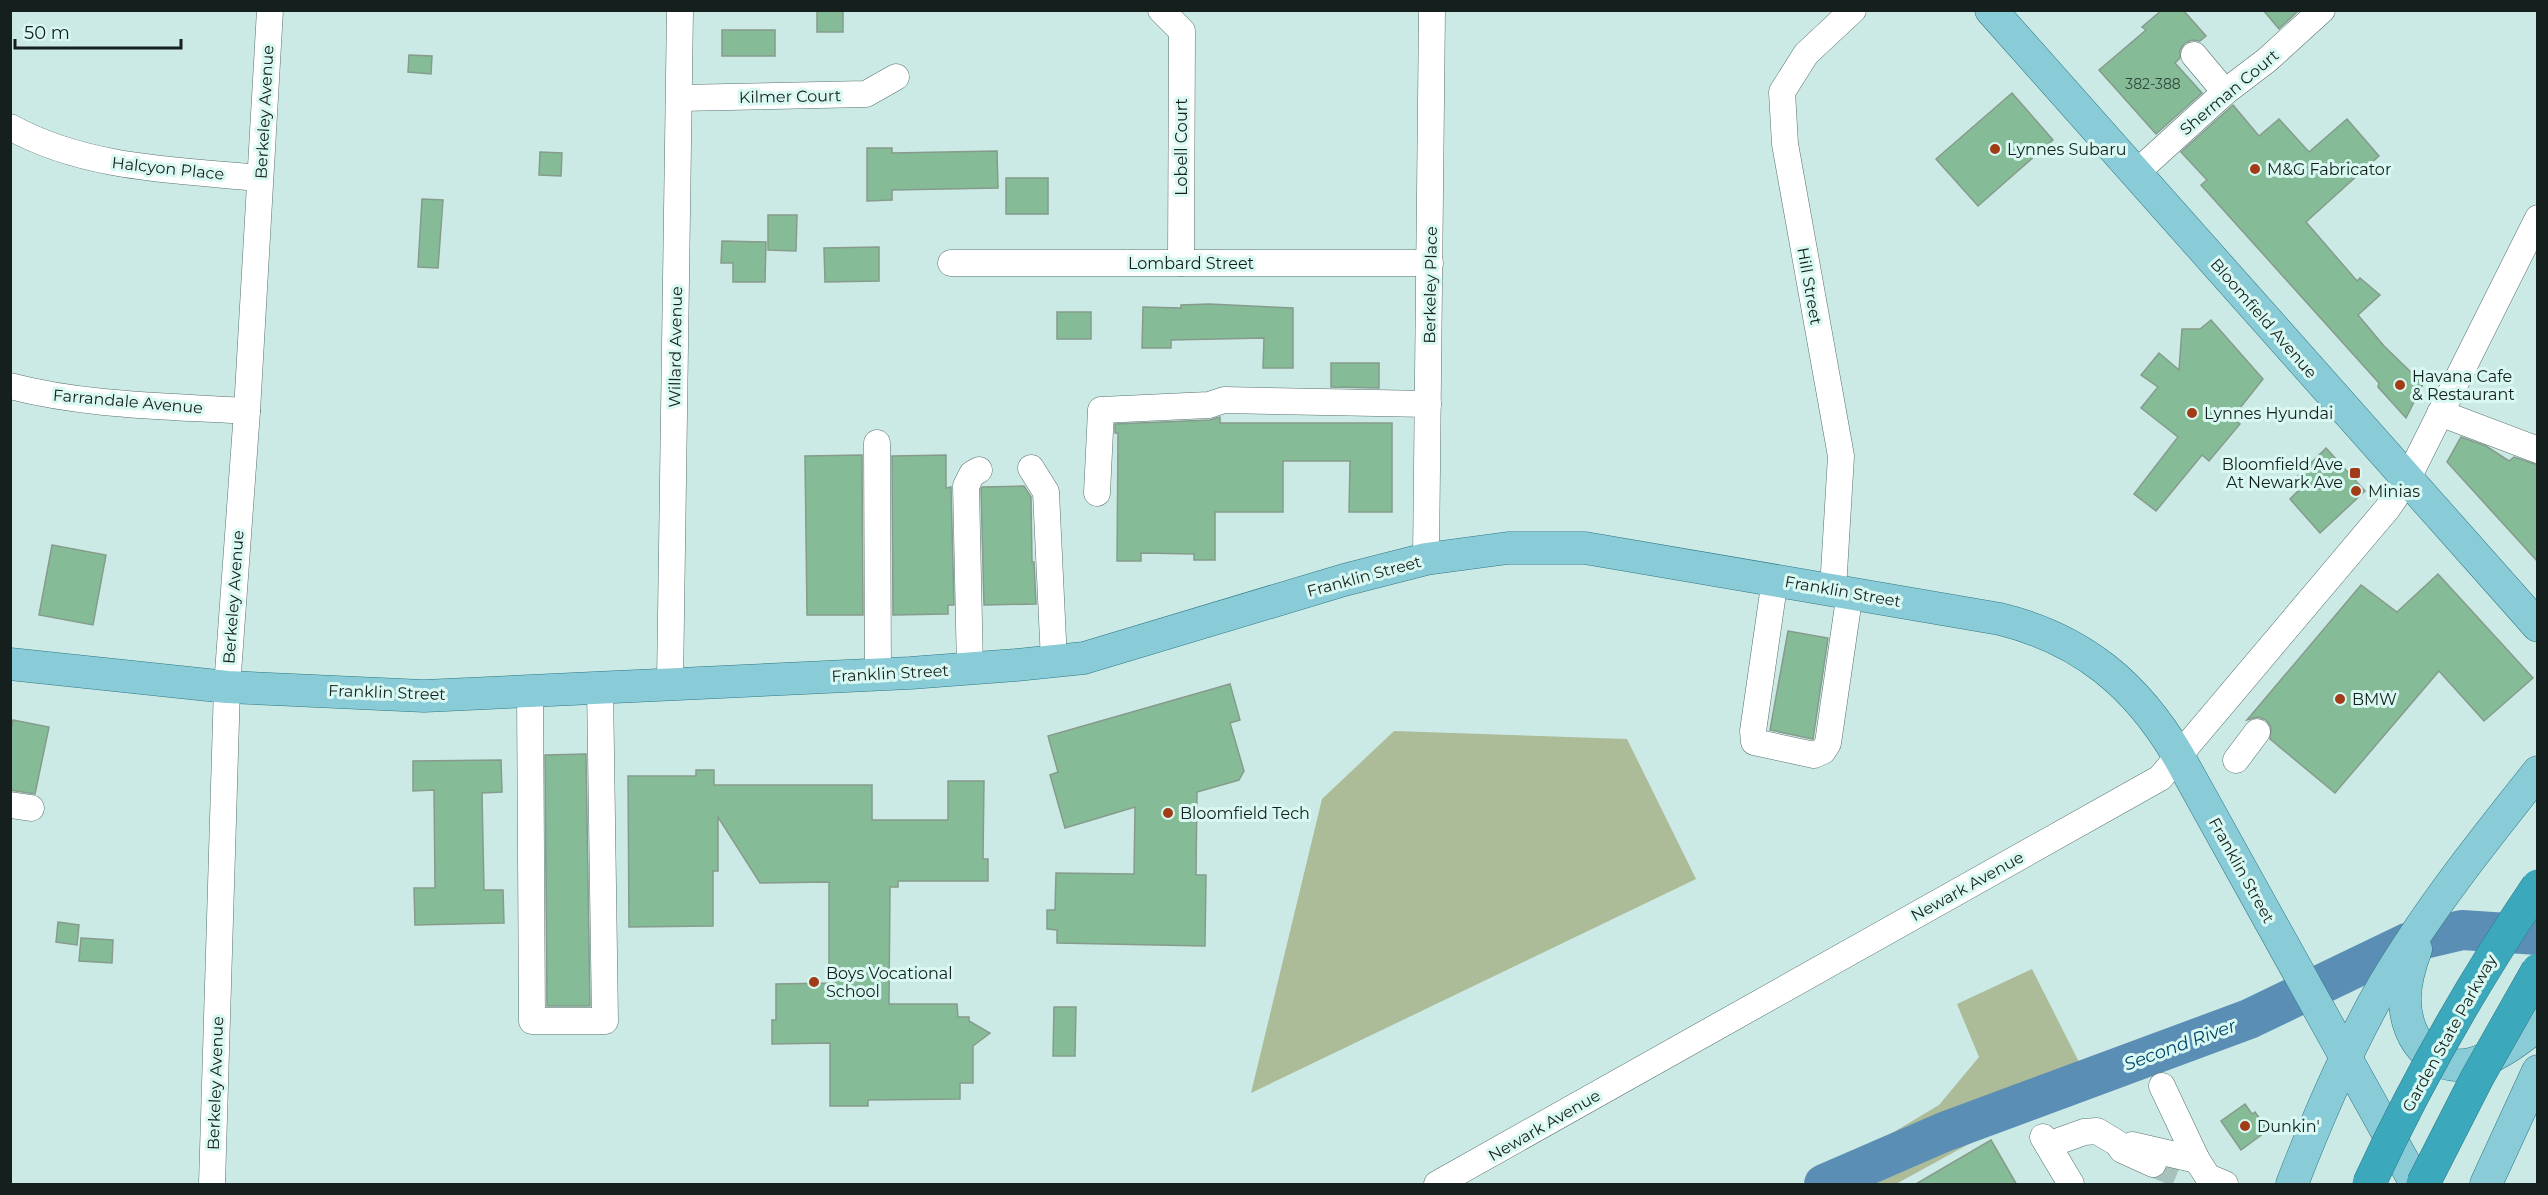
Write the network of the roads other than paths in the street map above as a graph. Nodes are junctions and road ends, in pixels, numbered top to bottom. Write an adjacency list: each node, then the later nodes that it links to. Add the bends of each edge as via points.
1 (270, 10): 14 (street, Berkeley Avenue)
2 (680, 10): 11 (street, Willard Avenue)
3 (1161, 10): 18 (street, Lobell Court, via 1182,31)
4 (1432, 10): 19 (street, Berkeley Place)
5 (1853, 10): 32 (street, Hill Street, via 1806,54 1782,92 1785,144 1841,456)
6 (1991, 10): 13 (main road, Bloomfield Avenue)
7 (2322, 10): 10 (street, Sherman Court)
8 (2194, 55): 10 (street)
9 (896, 77): 11 (street, Kilmer Court, via 866,94)
10 (2226, 92): 13 (street, Sherman Court)
11 (680, 98): 38 (street, Willard Avenue)
12 (10, 127): 14 (street, Halcyon Place, via 33,139 112,164)
13 (2136, 173): 28 (main road, Bloomfield Avenue)
14 (260, 178): 22 (street, Berkeley Avenue)
15 (2538, 218): 16 (street, Newark Avenue)
16 (2532, 245): 23 (street, Newark Avenue)
17 (951, 263): 18 (street, Lombard Street)
18 (1181, 263): 19 (street, Lombard Street)
19 (1430, 263): 21 (street, Berkeley Place)
20 (10, 386): 22 (street, Farrandale Avenue, via 110,402)
21 (1428, 404): 29 (street, via 1224,400 1209,405 1101,410); 30 (street, Berkeley Place)
22 (247, 411): 40 (street, Berkeley Avenue)
23 (2440, 412): 25 (street); 28 (street, Newark Avenue)
24 (876, 443): 37 (street)
25 (2538, 450)
26 (1031, 468): 34 (street, via 1046,492)
27 (979, 470): 36 (street, via 966,486)
28 (2407, 480): 33 (main road, Bloomfield Avenue); 43 (street, Newark Avenue)
29 (1097, 493)
30 (1426, 559): 31 (main road, Franklin Street, via 1508,548 1586,548); 34 (main road, Franklin Street, via 1084,658)
31 (1775, 579): 32 (main road, Franklin Street); 32 (street, Hill Street, via 1754,742 1814,755 1828,743)
32 (1842, 590): 43 (main road, Franklin Street, via 2000,619 2063,640 2098,663 2137,698)
33 (2538, 626)
34 (1053, 661): 36 (main road, Franklin Street)
35 (10, 664): 40 (main road, Franklin Street)
36 (970, 669): 37 (main road, Franklin Street)
37 (878, 674): 38 (main road, Franklin Street)
38 (670, 683): 39 (main road, Franklin Street)
39 (600, 686): 41 (main road, Franklin Street); 41 (street, via 605,1021 532,1021)
40 (227, 687): 41 (main road, Franklin Street, via 424,696); 57 (street, Berkeley Avenue)
41 (530, 690)
42 (2258, 732): 44 (street)
43 (2179, 757): 50 (main road, Franklin Street); 55 (street, Newark Avenue, via 2160,778 2129,797 1942,898)
44 (2236, 760)
45 (2538, 772): 48 (main road, via 2430,912)
46 (2538, 886): 61 (highway, Garden State Parkway, bridge, via 2448,1027)
47 (2538, 970): 63 (highway, bridge, via 2476,1078)
48 (2396, 981): 49 (main road, via 2405,998 2409,1025 2421,1048 2439,1061 2459,1065 2483,1061); 50 (main road)
49 (2538, 1025)
50 (2346, 1058): 60 (main road); 62 (main road, Franklin Street)
51 (2538, 1071): 64 (main road)
52 (2162, 1086): 56 (street)
53 (2117, 1143): 54 (street, via 2122,1150); 56 (street, via 2152,1148); 59 (street, via 2097,1131 2046,1141)
54 (2153, 1164)
55 (1477, 1175): 58 (street, Newark Avenue)
56 (2204, 1175)
57 (212, 1185)
58 (1437, 1185)
59 (2071, 1185)
60 (2292, 1185)
61 (2369, 1185)
62 (2416, 1185)
63 (2423, 1185)
64 (2486, 1185)

